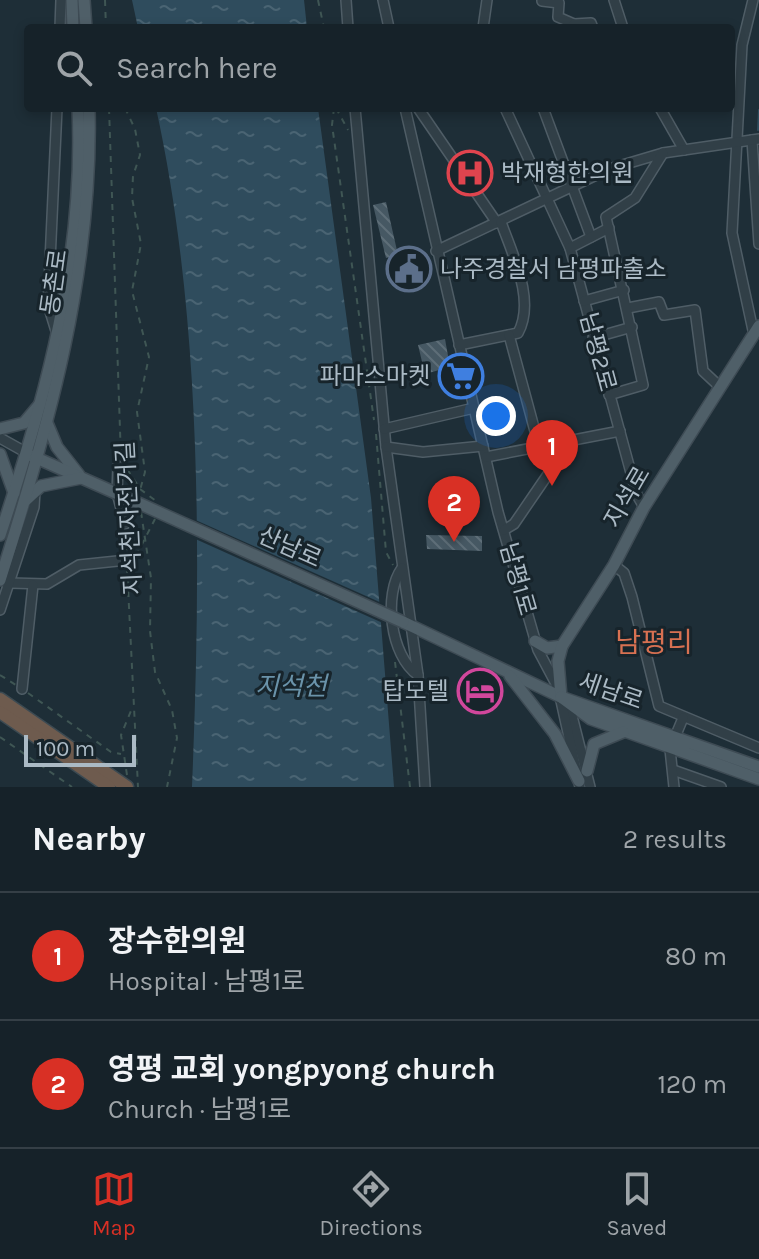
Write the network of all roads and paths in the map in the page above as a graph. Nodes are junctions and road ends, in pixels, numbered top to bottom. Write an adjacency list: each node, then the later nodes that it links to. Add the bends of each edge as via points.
1 (61, 0): 12 (street)
2 (72, 0): 13 (main road)
3 (84, 0): 14 (main road)
4 (106, 0): 15 (path)
5 (318, 0): 16 (path)
6 (346, 0): 17 (street)
7 (383, 0): 18 (street)
8 (487, 0): 19 (street)
9 (614, 0): 21 (street)
10 (753, 0): 37 (street, via 742,45)
11 (542, 1): 20 (street, via 559,3 558,17)
12 (60, 24)
13 (73, 24)
14 (86, 24)
15 (106, 24)
16 (323, 24)
17 (348, 24)
18 (388, 24)
19 (484, 24)
20 (570, 24)
21 (622, 24)
22 (57, 112): 56 (street, via 48,305)
23 (78, 112): 56 (main road, 동촌로, via 74,215)
24 (89, 112): 63 (main road, 동촌로, via 80,270)
25 (109, 112): 73 (path)
26 (127, 112): 75 (path, 지석천자전거길, via 140,155 132,206 141,244 132,291 149,357 137,412 145,461)
27 (334, 112): 64 (path, via 370,406)
28 (337, 112): 35 (path)
29 (355, 112): 64 (street)
30 (406, 112): 47 (street, 남평1로)
31 (423, 112): 42 (street)
32 (507, 112): 41 (street, 남평2로)
33 (544, 112): 40 (street)
34 (662, 112): 38 (street)
35 (348, 131)
36 (756, 140): 37 (street); 45 (street)
37 (737, 142): 38 (street); 50 (street, via 732,233)
38 (684, 150): 39 (street)
39 (663, 153): 40 (street); 43 (street, via 635,198 607,213)
40 (572, 186): 41 (street); 44 (street)
41 (547, 199): 42 (street); 46 (street, 남평2로)
42 (499, 223): 47 (street); 55 (street, via 524,299 521,328)
43 (609, 228): 44 (street); 48 (street)
44 (591, 237): 46 (street)
45 (759, 244)
46 (570, 248): 51 (street, 남평2로)
47 (436, 251): 58 (street, 남평1로)
48 (624, 290): 51 (street); 52 (street)
49 (759, 291): 50 (street)
50 (746, 298): 54 (street)
51 (584, 301): 57 (street, 남평2로)
52 (628, 308): 53 (street); 59 (street, via 659,302 664,315 695,310 703,371)
53 (632, 327): 57 (street); 60 (street, via 643,385)
54 (756, 330): 59 (main road, 지석로)
55 (509, 335): 58 (street); 68 (street)
56 (58, 338): 61 (main road, 동촌로)
57 (593, 338): 60 (street, 남평2로)
58 (459, 345): 62 (street, 남평1로)
59 (719, 386): 80 (main road, 지석로)
60 (609, 395): 66 (street, 남평2로)
61 (43, 401): 65 (main road, via 24,423); 72 (main road, 동촌로)
62 (474, 408): 64 (street); 70 (street, 남평1로)
63 (47, 423): 72 (main road, 동촌로); 74 (main road, via 57,447)
64 (379, 428): 69 (street); 87 (path, via 375,455 386,552)
65 (0, 429)
66 (620, 431): 68 (street); 80 (street, 남평2로)
67 (0, 438): 72 (street, 산남로)
68 (539, 446): 70 (street); 82 (street, via 553,467 514,524)
69 (386, 447): 70 (street); 87 (street)
70 (484, 452): 82 (street, 남평1로)
71 (0, 454): 77 (main road)
72 (31, 455): 74 (main road, 산남로); 77 (main road); 79 (main road)
73 (120, 464): 75 (path); 78 (street)
74 (82, 478): 76 (main road); 78 (main road, 산남로)
75 (139, 488): 81 (path, via 137,515); 84 (path, 지석천자전거길); 84 (path, via 156,498 155,519)
76 (35, 490): 79 (main road); 89 (street, via 34,507)
77 (14, 493): 83 (main road)
78 (122, 496): 81 (street); 92 (main road, 산남로, bridge)
79 (22, 504): 89 (main road)
80 (644, 507): 86 (main road, 지석로)
81 (125, 524): 85 (path)
82 (504, 530): 94 (street, 남평1로)
83 (0, 535)
84 (146, 536): 88 (path); 118 (path, 지석천자전거길, via 155,672 172,710 177,738)
85 (127, 560): 88 (path); 90 (street, via 79,565 53,582)
86 (614, 565): 95 (main road, 지석로); 104 (street, via 624,573 632,597 659,706)
87 (400, 570): 92 (street); 93 (street, via 391,600)
88 (128, 578): 102 (path)
89 (5, 582): 90 (street); 91 (street)
90 (33, 585): 99 (street)
91 (0, 610)
92 (407, 624): 96 (main road, 산남로); 98 (street)
93 (397, 641): 98 (street, via 403,661); 119 (path, via 394,654)
94 (535, 641): 95 (main road, via 547,648); 100 (street, 남평1로)
95 (562, 646): 100 (main road, 지석로)
96 (507, 673): 100 (main road, 산남로); 114 (main road, via 555,734)
97 (0, 675): 99 (path)
98 (418, 675): 120 (street)
99 (22, 689): 109 (path)
100 (561, 697): 105 (main road, 세남로, via 591,719); 107 (main road, 세남로); 112 (street, via 571,712); 114 (street)
101 (0, 699): 115 (highway)
102 (134, 705): 109 (path, via 121,735); 117 (path)
103 (0, 712): 115 (highway)
104 (683, 718): 107 (street); 108 (street)
105 (624, 732): 107 (main road, 세남로); 112 (main road, via 594,744)
106 (0, 737): 116 (path)
107 (672, 743): 110 (main road, 세남로); 111 (street); 113 (main road, 세남로)
108 (759, 748)
109 (121, 754): 115 (path)
110 (759, 767)
111 (673, 770): 122 (street); 123 (street)
112 (587, 771): 121 (street)
113 (759, 779)
114 (579, 784)
115 (119, 785)
116 (72, 787)
117 (138, 787)
118 (167, 787)
119 (410, 787)
120 (425, 787)
121 (590, 787)
122 (674, 787)
123 (721, 787)

